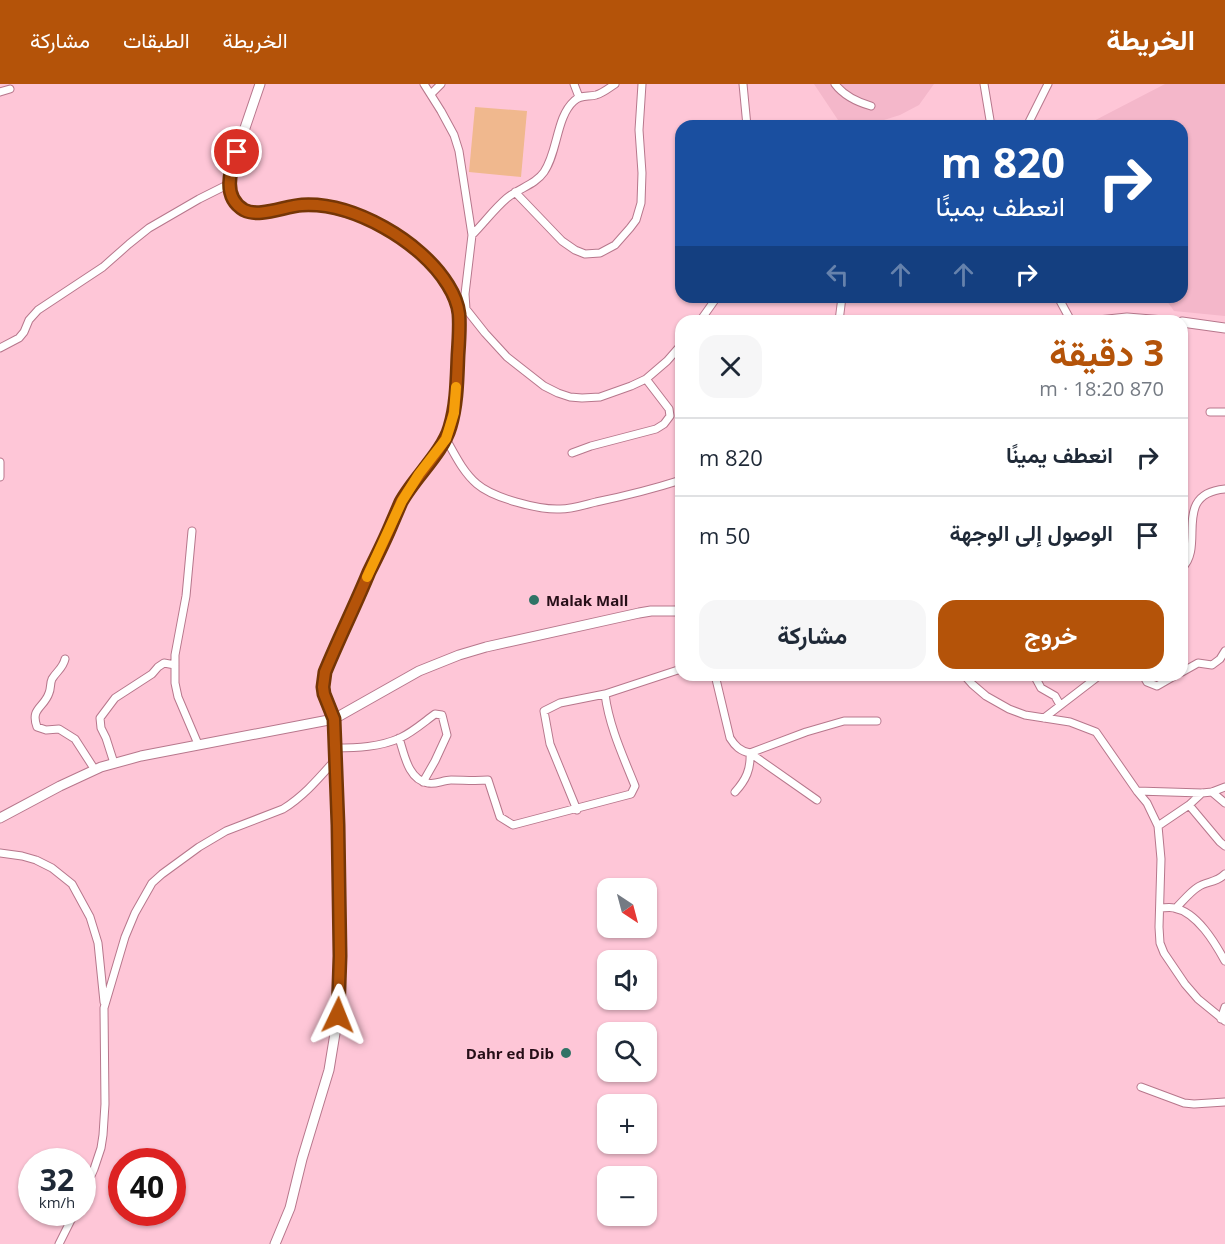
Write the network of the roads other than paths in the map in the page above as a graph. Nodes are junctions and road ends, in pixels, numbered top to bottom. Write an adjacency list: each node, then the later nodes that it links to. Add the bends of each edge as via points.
1 (260, 84): 19 (street)
2 (424, 84): 13 (street)
3 (441, 84): 13 (street)
4 (574, 84): 14 (street)
5 (615, 84): 14 (street, via 599,94)
6 (642, 84): 20 (street, via 641,203 636,220 615,245 600,253 585,254 569,247)
7 (743, 84): 16 (street)
8 (835, 84): 15 (street, via 850,98)
9 (984, 84): 17 (street)
10 (1048, 84): 18 (street)
11 (10, 89): 12 (street)
12 (0, 92)
13 (431, 94): 21 (street, via 457,143)
14 (579, 97): 20 (street, via 564,117 552,158 543,173)
15 (871, 106)
16 (746, 120)
17 (991, 120)
18 (1030, 120)
19 (229, 184): 22 (street, via 237,204 249,211 303,205 327,207 390,230 434,267); 25 (street, via 149,228 103,267 38,310 19,338)
20 (515, 192): 21 (street)
21 (472, 235): 22 (street)
22 (463, 310): 27 (street, via 507,357 544,387 558,393 600,397); 30 (street, via 454,413)
23 (1188, 323): 24 (street)
24 (1225, 328)
25 (0, 348)
26 (675, 352): 27 (street)
27 (646, 379): 31 (street, via 669,409 670,416 664,424)
28 (1210, 412): 29 (street)
29 (1225, 412)
30 (446, 439): 34 (street, via 459,464 479,486 504,499 554,509); 53 (street, via 402,501 325,672 324,694)
31 (572, 453)
32 (0, 462): 33 (street)
33 (0, 477)
34 (675, 482)
35 (1225, 489): 37 (street, via 1212,490 1195,509)
36 (192, 531): 41 (street)
37 (1188, 560)
38 (675, 611): 53 (street, via 620,617 442,661)
39 (1225, 651): 42 (street, via 1212,665 1198,663)
40 (64, 659): 61 (street, via 34,721 37,727 59,729 75,739)
41 (175, 665): 56 (street, via 176,689); 60 (street, via 165,663 158,667 115,698 100,718)
42 (1188, 669)
43 (675, 671): 50 (street)
44 (717, 681): 58 (street, via 730,738 739,749)
45 (969, 681): 52 (street, via 1009,709)
46 (1037, 681): 51 (street)
47 (1092, 681): 51 (street)
48 (1146, 681): 49 (street, via 1157,686)
49 (1166, 681)
50 (605, 694): 71 (street, via 612,727 635,786 631,794); 71 (street, via 560,703 544,711 550,744)
51 (1060, 705): 52 (street)
52 (1044, 718): 64 (street, via 1096,732)
53 (334, 719): 56 (street); 57 (street)
54 (877, 721): 58 (street, via 844,721)
55 (399, 738): 57 (street, via 359,748); 62 (street, via 406,762); 62 (street, via 435,714 442,715 447,735)
56 (198, 744): 60 (street)
57 (335, 748): 59 (street)
58 (750, 753): 65 (street, via 749,770); 68 (street)
59 (336, 759): 81 (street, via 291,804 199,847 152,884 125,937); 88 (street, via 338,1015 328,1070 290,1208)
60 (114, 763): 61 (street)
61 (95, 770): 72 (street)
62 (423, 782): 71 (street, via 488,780 500,817 513,825)
63 (1225, 787): 66 (street)
64 (1137, 791): 67 (street); 73 (street)
65 (735, 792)
66 (1212, 792): 67 (street); 69 (street)
67 (1202, 793): 70 (street)
68 (817, 800)
69 (1225, 803)
70 (1189, 806): 73 (street); 74 (street)
71 (577, 810)
72 (0, 818)
73 (1158, 826): 77 (street)
74 (1225, 846)
75 (0, 853): 81 (street, via 36,860 72,884 90,917 98,943)
76 (1225, 874): 78 (street, via 1196,888)
77 (1160, 908): 78 (street); 82 (street, via 1160,943 1164,953 1198,999)
78 (1176, 908): 79 (street, via 1203,928)
79 (1225, 961)
80 (1225, 1007): 82 (street)
81 (104, 1008): 85 (street, via 105,1104)
82 (1223, 1020)
83 (1141, 1087): 84 (street, via 1184,1103)
84 (1225, 1102)
85 (96, 1163)
86 (68, 1226): 87 (street)
87 (59, 1244)
88 (275, 1244)

